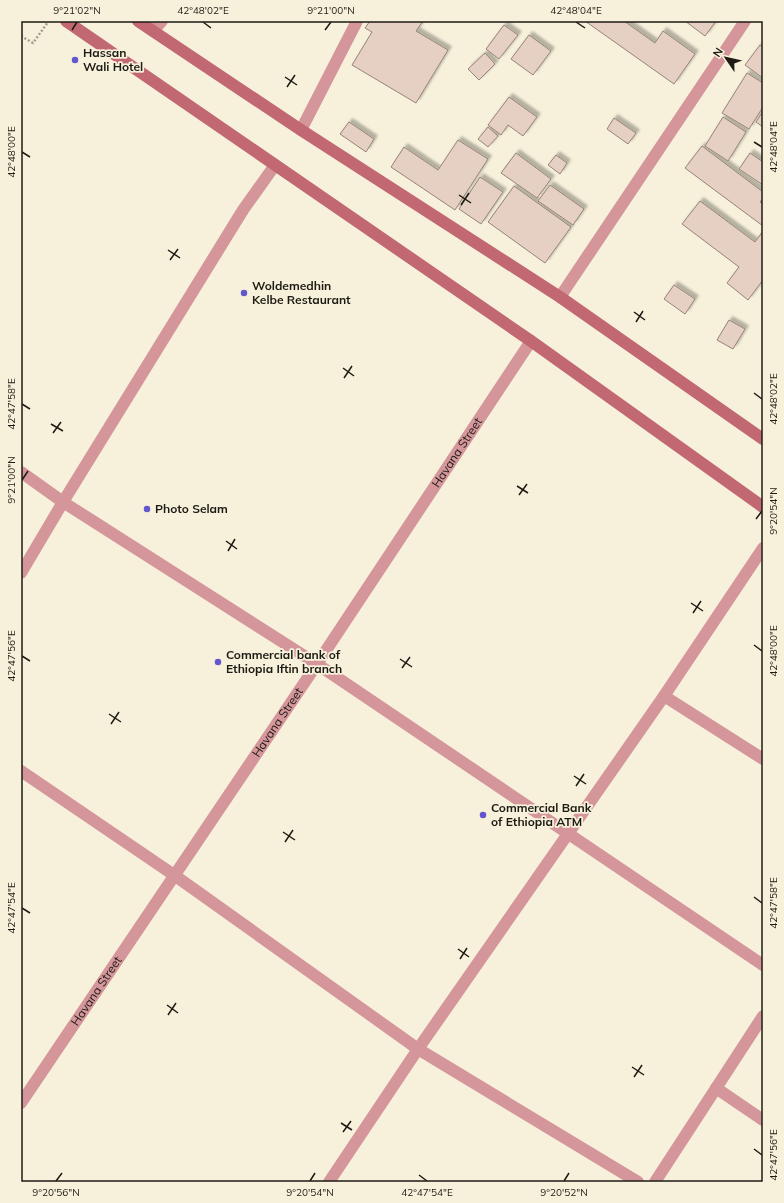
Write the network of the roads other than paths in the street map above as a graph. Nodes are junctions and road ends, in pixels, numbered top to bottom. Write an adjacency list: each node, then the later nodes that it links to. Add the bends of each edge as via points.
1 (66, 21): 8 (main road)
2 (138, 21): 6 (main road)
3 (162, 21): 6 (street)
4 (357, 21): 7 (street)
5 (745, 21): 9 (street)
6 (153, 31): 7 (main road)
7 (301, 130): 9 (main road)
8 (275, 165): 10 (main road); 13 (street, via 243,210)
9 (560, 297): 11 (main road)
10 (531, 341): 14 (main road); 17 (street, Havana Street)
11 (763, 439)
12 (21, 472): 13 (street)
13 (64, 502): 16 (street); 17 (street)
14 (763, 507)
15 (763, 548): 18 (street)
16 (21, 573)
17 (317, 664): 21 (street); 22 (street, Havana Street)
18 (664, 696): 19 (street); 21 (street)
19 (763, 759)
20 (21, 772): 22 (street)
21 (568, 834): 23 (street); 25 (street)
22 (174, 875): 25 (street); 27 (street, Havana Street)
23 (763, 965)
24 (763, 1016): 26 (street)
25 (418, 1049): 29 (street); 30 (street)
26 (716, 1088): 28 (street); 31 (street)
27 (21, 1103)
28 (763, 1120)
29 (329, 1182)
30 (638, 1182)
31 (655, 1182)

